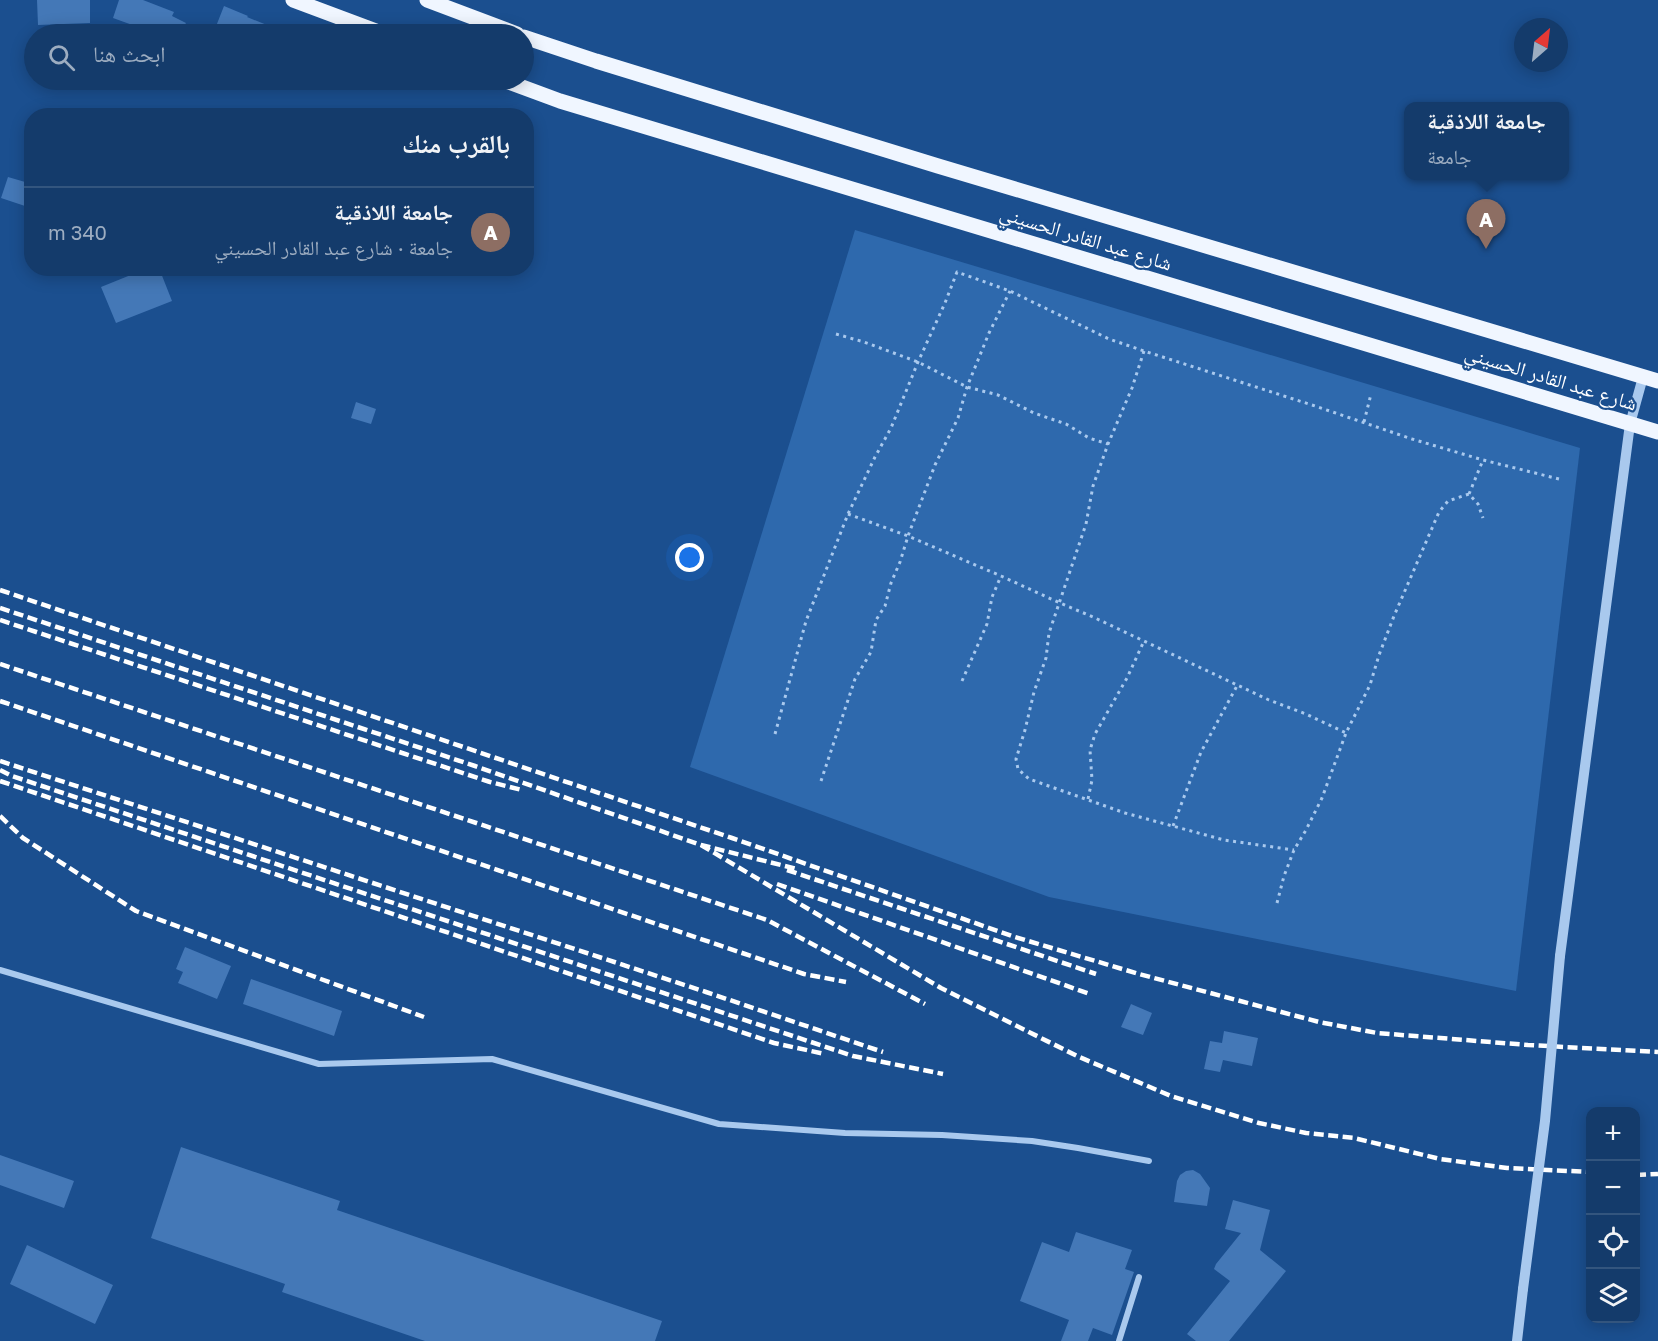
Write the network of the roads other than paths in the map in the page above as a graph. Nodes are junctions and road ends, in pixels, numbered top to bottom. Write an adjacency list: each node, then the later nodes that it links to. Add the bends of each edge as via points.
1 (293, 0): 3 (main road)
2 (427, 0): 4 (main road)
3 (357, 24)
4 (491, 24)
5 (534, 40): 7 (main road, شارع عبد القادر الحسيني)
6 (530, 90): 9 (main road, شارع عبد القادر الحسيني)
7 (1643, 377): 8 (main road, شارع عبد القادر الحسيني); 9 (street)
8 (1658, 381)
9 (1630, 424): 10 (main road, شارع عبد القادر الحسيني); 15 (street, bridge, via 1560,956 1545,1121)
10 (1658, 432)
11 (0, 970): 12 (street, via 319,1064 492,1059 719,1124 1032,1141)
12 (1149, 1161)
13 (1139, 1277): 14 (street)
14 (1119, 1341)
15 (1517, 1341)

